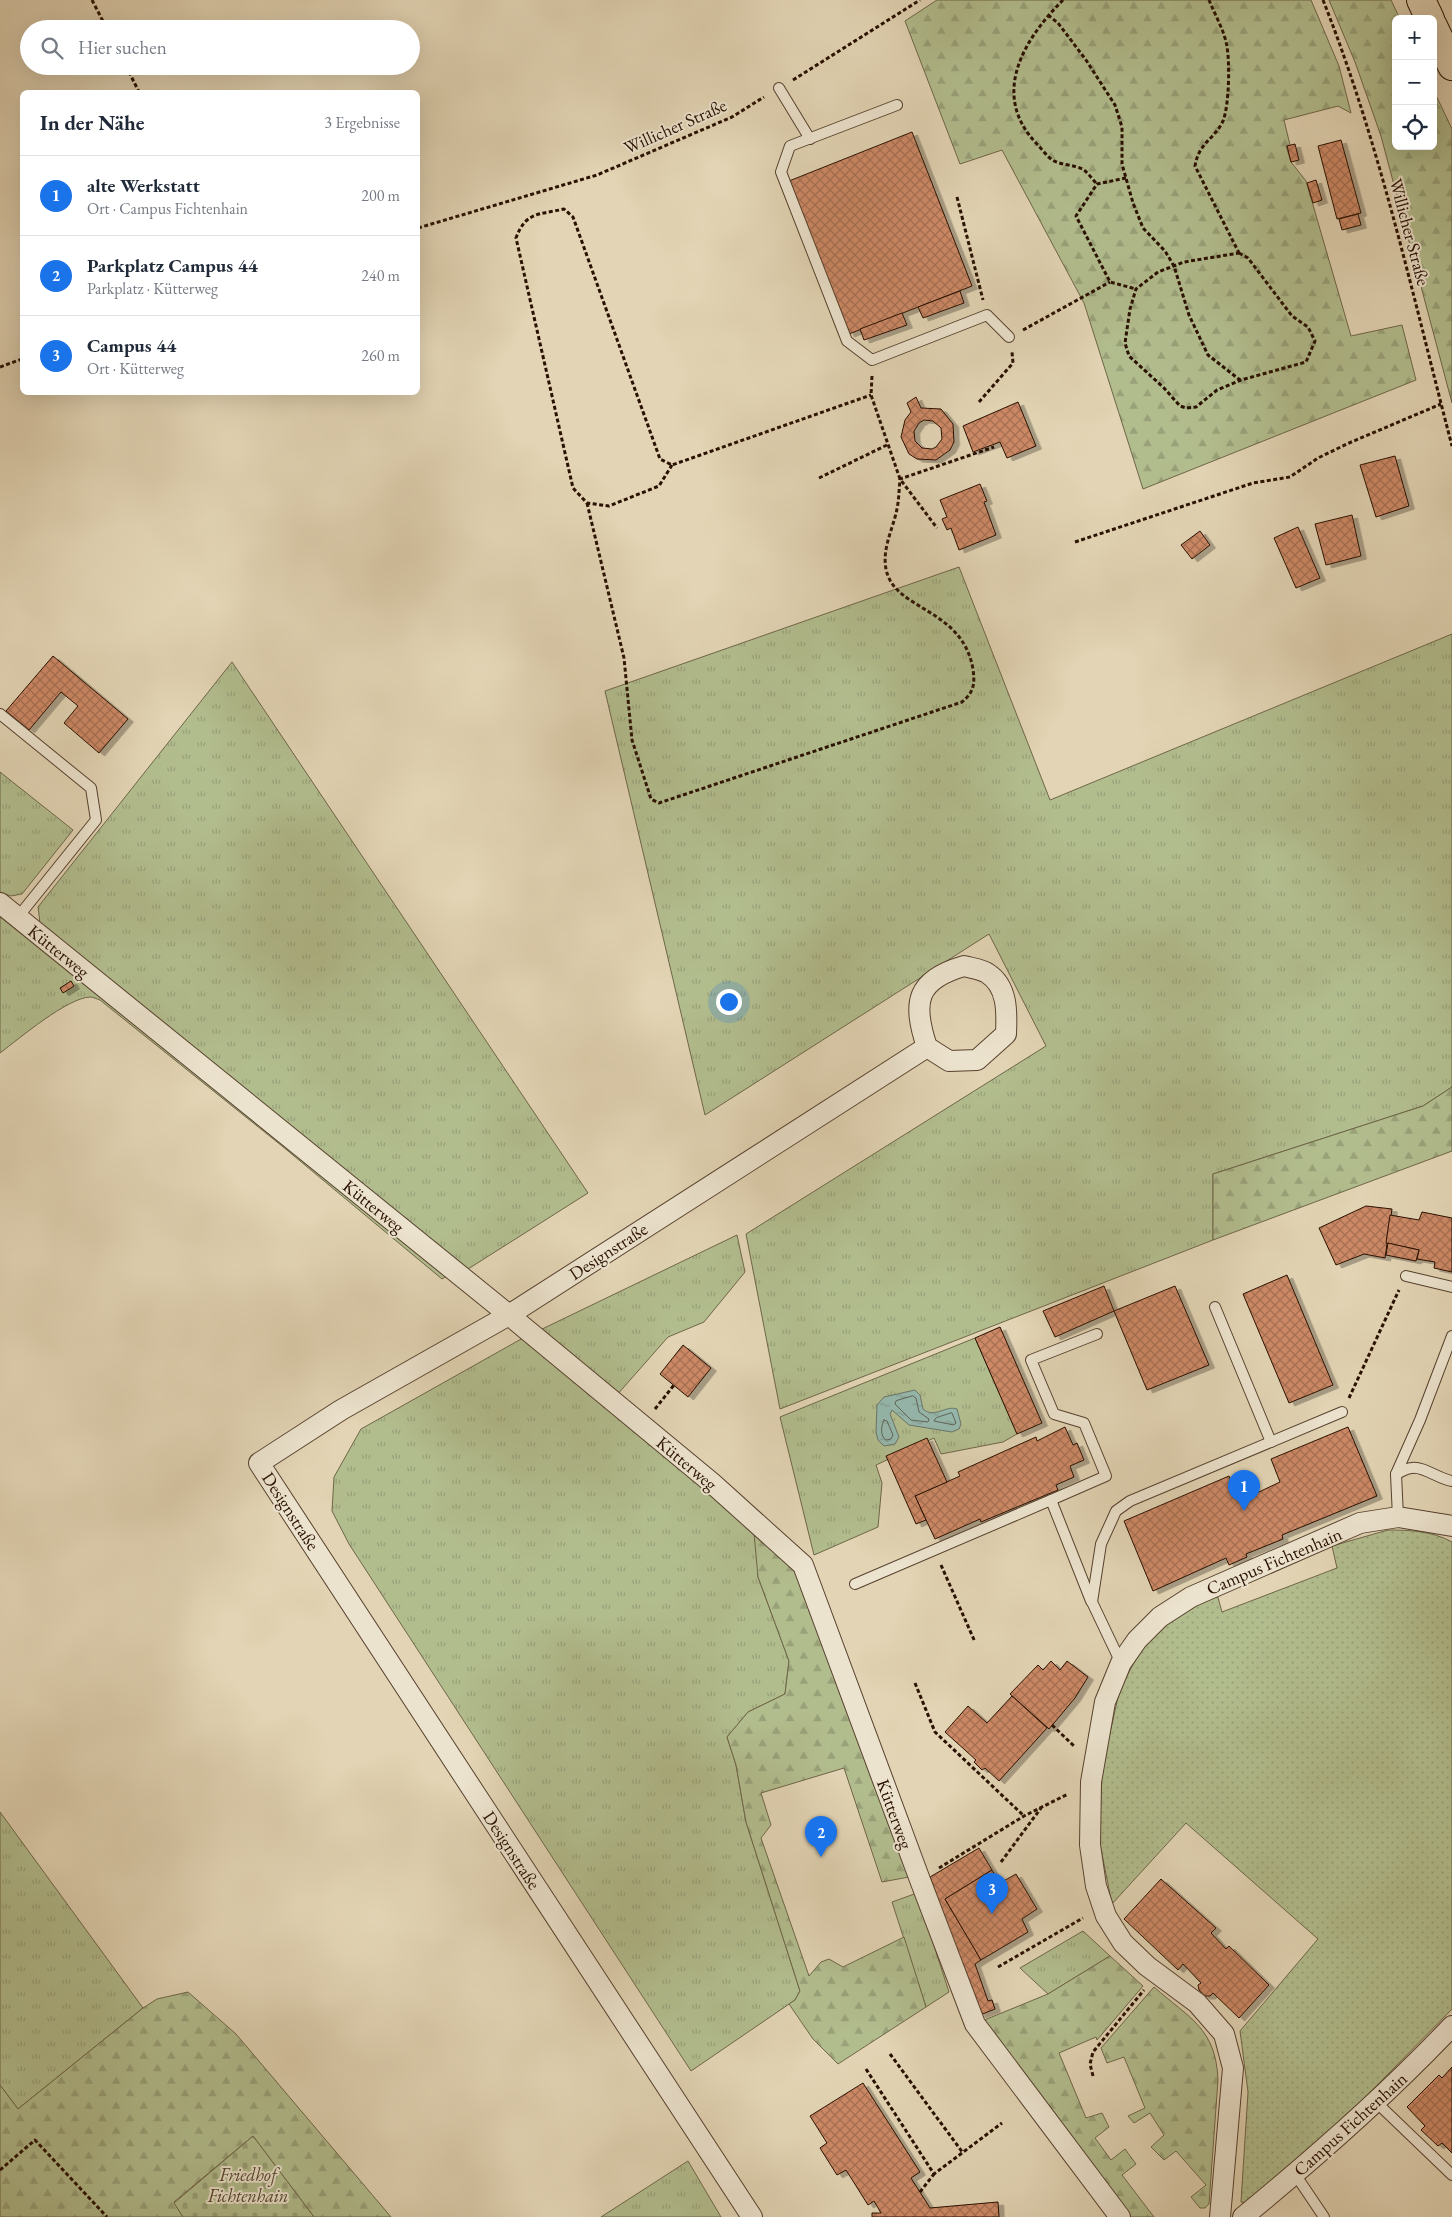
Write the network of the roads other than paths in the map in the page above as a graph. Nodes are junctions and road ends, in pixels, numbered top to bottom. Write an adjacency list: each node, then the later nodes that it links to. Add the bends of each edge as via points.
1 (1421, 0): 2 (highway)
2 (1428, 15)
3 (1437, 34): 4 (highway)
4 (1452, 66)
5 (779, 88): 7 (lane)
6 (897, 105): 7 (lane)
7 (810, 139): 8 (lane, via 790,146 781,172 847,341 872,360 987,315)
8 (1009, 337)
9 (0, 714): 11 (lane, via 91,788 96,820)
10 (0, 902): 11 (street, Kütterweg)
11 (18, 917): 16 (street, Kütterweg)
12 (927, 1047): 12 (street, via 920,1026 919,1006 925,986 944,972 964,966 986,972 1000,985 1007,1008 1006,1034 977,1060 949,1061); 16 (street, Designstraße)
13 (1406, 1276): 14 (lane)
14 (1452, 1287)
15 (1215, 1307): 20 (lane)
16 (509, 1315): 33 (street, Designstraße, via 341,1410 260,1463); 34 (street, Kütterweg, via 712,1483 803,1565 975,2024)
17 (1097, 1334): 23 (lane, via 1031,1360 1054,1414 1084,1423 1106,1476)
18 (1452, 1336): 21 (lane)
19 (1342, 1412): 20 (lane)
20 (1271, 1442): 27 (lane, via 1130,1501 1116,1511 1101,1544)
21 (1396, 1474): 22 (lane, via 1412,1467); 24 (lane)
22 (1452, 1481)
23 (1051, 1500): 26 (lane); 27 (lane)
24 (1398, 1517): 25 (street, Campus Fichtenhain); 28 (street, Campus Fichtenhain, via 1360,1523 1191,1596 1160,1617)
25 (1452, 1526)
26 (855, 1584)
27 (1092, 1602): 28 (lane)
28 (1120, 1663): 35 (street, Campus Fichtenhain, via 1105,1702 1091,1782 1090,1845 1096,1886 1106,1916 1123,1943 1157,1975 1196,2003 1224,2034 1233,2068)
29 (1452, 2026): 30 (street, Campus Fichtenhain)
30 (1376, 2102): 31 (street, Campus Fichtenhain); 32 (lane)
31 (1295, 2174): 36 (street, Campus Fichtenhain); 37 (lane)
32 (1452, 2175)
33 (752, 2217)
34 (1120, 2217)
35 (1220, 2217)
36 (1243, 2217)
37 (1324, 2217)

